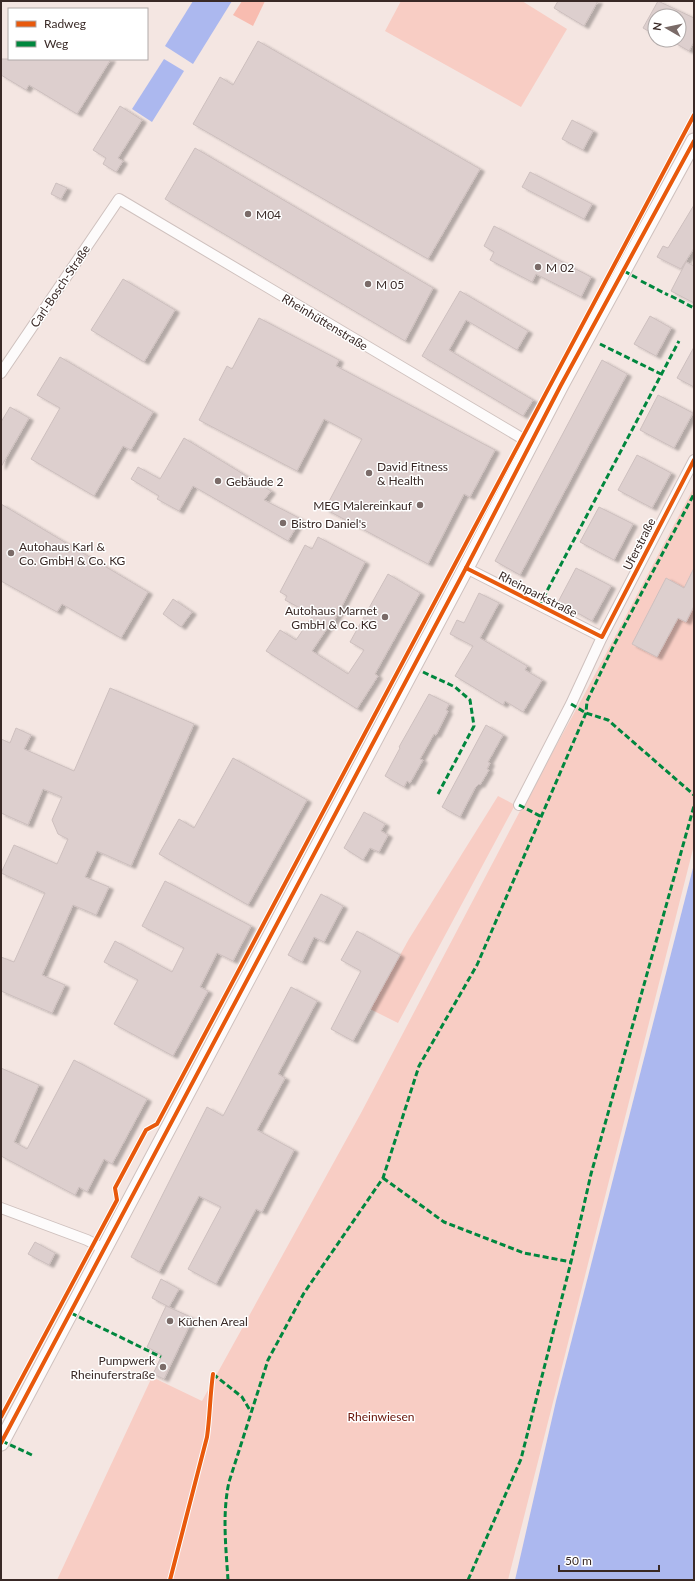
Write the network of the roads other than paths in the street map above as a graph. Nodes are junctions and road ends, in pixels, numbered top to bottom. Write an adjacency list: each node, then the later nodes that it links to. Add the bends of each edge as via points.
1 (694, 141): 4 (street)
2 (119, 199): 3 (street, Carl-Bosch-Straße); 4 (street, Rheinhüttenstraße)
3 (1, 373)
4 (530, 443): 6 (street)
5 (694, 460): 7 (street, Uferstraße)
6 (466, 568): 7 (street, Rheinparkstraße); 10 (street)
7 (602, 637): 8 (street, Uferstraße)
8 (519, 805)
9 (1, 1208): 10 (street, via 87,1240)
10 (104, 1249): 11 (street)
11 (1, 1443)

